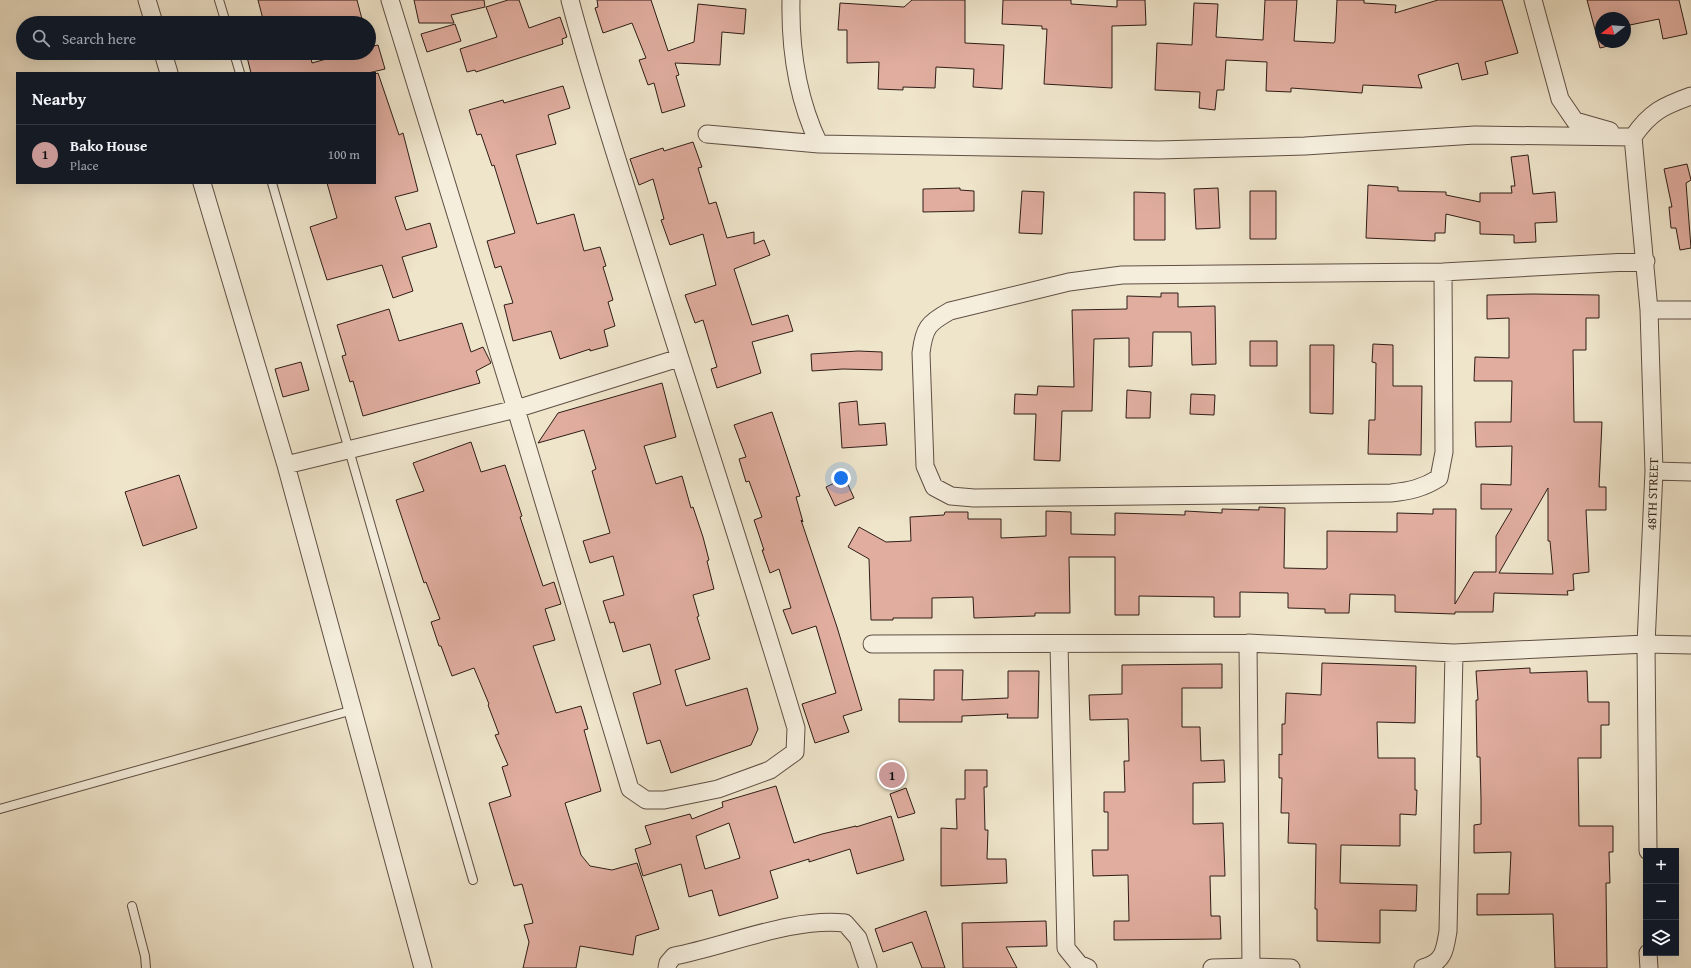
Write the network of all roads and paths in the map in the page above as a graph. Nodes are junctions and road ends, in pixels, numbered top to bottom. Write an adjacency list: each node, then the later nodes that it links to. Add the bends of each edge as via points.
1 (148, 0): 7 (street)
2 (219, 0): 8 (lane)
3 (390, 0): 24 (street)
4 (570, 0): 23 (street, via 586,61)
5 (791, 0): 16 (street, via 790,20 794,55 809,122)
6 (1534, 0): 15 (street, via 1560,99 1575,121)
7 (152, 16)
8 (224, 16)
9 (165, 60): 11 (street)
10 (236, 60): 12 (lane)
11 (169, 72)
12 (240, 72)
13 (1691, 96): 15 (street, via 1666,105 1644,122)
14 (706, 134): 16 (street)
15 (1633, 137): 16 (street, via 1475,135 1305,146 1158,150); 19 (street, 48TH STREET)
16 (819, 144)
17 (202, 184): 26 (street)
18 (272, 184): 25 (lane)
19 (1646, 261): 20 (street); 21 (street, 48TH STREET)
20 (1443, 272): 20 (street, via 1122,275 1069,282 950,311 933,320 923,336 925,466 934,487 951,496 974,498 1391,493 1425,486 1439,478 1444,452)
21 (1649, 310): 22 (street); 27 (street, 48TH STREET)
22 (1691, 310)
23 (680, 358): 24 (street); 24 (street, via 753,581 796,728 795,752 770,770 718,789 664,800 646,800 630,789)
24 (516, 409): 25 (street)
25 (350, 450): 26 (street); 38 (lane)
26 (286, 465): 35 (street)
27 (1654, 471): 28 (street); 32 (street, 48TH STREET)
28 (1691, 472)
29 (1248, 643): 31 (street); 34 (street); 41 (street)
30 (872, 644): 31 (street)
31 (1059, 644): 46 (street, via 1066,948 1079,964)
32 (1646, 644): 33 (street); 34 (street); 37 (street, 48TH STREET)
33 (1691, 645)
34 (1454, 653): 49 (street, via 1448,931 1444,953 1433,965)
35 (353, 710): 36 (lane); 43 (street)
36 (0, 809)
37 (1648, 848)
38 (473, 880)
39 (132, 906): 42 (lane)
40 (1648, 956): 50 (street)
41 (1251, 967): 47 (street); 48 (street)
42 (146, 968)
43 (423, 968)
44 (667, 968): 45 (street, via 674,956 752,936 829,921 845,923 858,938)
45 (868, 968)
46 (1088, 968)
47 (1212, 968)
48 (1292, 968)
49 (1423, 968)
50 (1649, 968)

